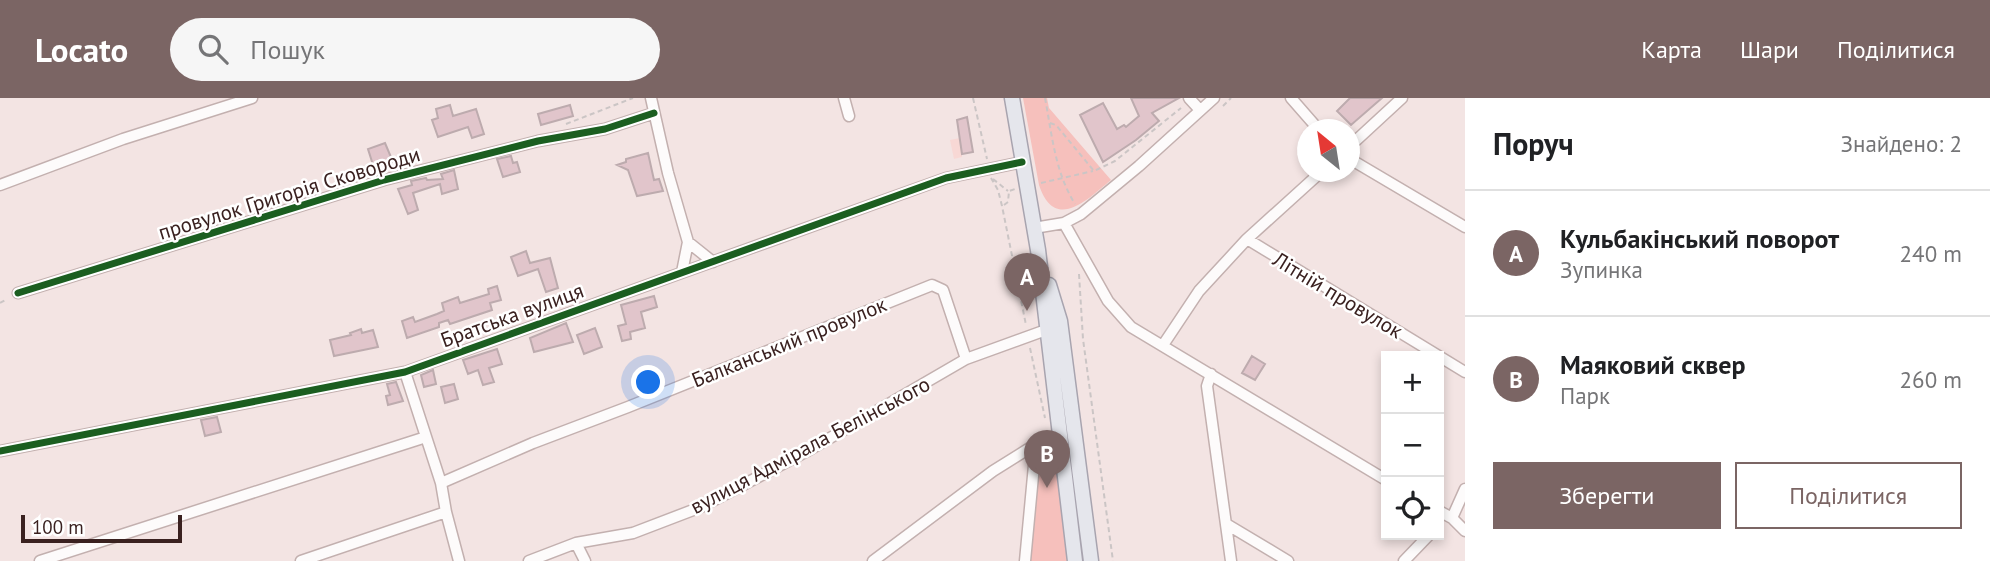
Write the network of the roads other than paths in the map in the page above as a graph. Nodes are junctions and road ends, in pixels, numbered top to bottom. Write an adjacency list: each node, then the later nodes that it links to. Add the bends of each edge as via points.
1 (252, 98): 17 (street)
2 (651, 98): 10 (street)
3 (845, 98): 11 (street)
4 (1012, 98): 14 (main road)
5 (1214, 98): 9 (street)
6 (1291, 98): 12 (street)
7 (1402, 98): 13 (street)
8 (1190, 99): 9 (street)
9 (1200, 110): 18 (street, via 1082,214)
10 (654, 113): 22 (street); 26 (street, провулок Григорія Сковороди, via 605,129 384,180)
11 (849, 116)
12 (1309, 119)
13 (1360, 136)
14 (1022, 162): 20 (main road); 24 (street, Братська вулиця, via 946,178)
15 (1360, 165): 19 (street)
16 (1310, 182): 21 (street)
17 (0, 185)
18 (1064, 223): 20 (street); 28 (street, via 1108,301 1131,327)
19 (1465, 227)
20 (1034, 228): 23 (main road)
21 (1248, 239): 28 (street, via 1199,291); 31 (street, Літній провулок)
22 (688, 242): 24 (street); 25 (street)
23 (1038, 250): 27 (main road); 54 (main road, via 1060,321)
24 (713, 262): 25 (street, Братська вулиця)
25 (682, 272): 30 (street, Братська вулиця)
26 (18, 293)
27 (1046, 330): 29 (street, вулиця Адмірала Белінського); 34 (main road)
28 (1163, 345): 32 (street)
29 (966, 359): 38 (street, Балканський провулок, via 943,290 932,285); 45 (street, вулиця Адмірала Белінського, via 701,507 633,533)
30 (405, 372): 33 (street); 36 (street, Братська вулиця)
31 (1465, 372)
32 (1211, 374): 37 (street); 42 (street, via 1207,386)
33 (426, 437): 38 (street); 46 (street)
34 (1059, 438): 35 (street); 53 (main road)
35 (1036, 444): 51 (street); 52 (street)
36 (0, 451)
37 (1381, 477)
38 (441, 482): 40 (street)
39 (1465, 489): 41 (street)
40 (446, 512): 47 (street); 48 (street)
41 (1444, 517): 43 (street)
42 (1228, 525): 55 (street); 56 (street)
43 (1465, 531)
44 (1424, 540): 57 (street)
45 (576, 543): 49 (street, вулиця Адмірала Белінського); 50 (street)
46 (40, 561)
47 (301, 561)
48 (459, 561)
49 (529, 561)
50 (585, 561)
51 (873, 561)
52 (1025, 561)
53 (1075, 561)
54 (1091, 561)
55 (1231, 561)
56 (1288, 561)
57 (1404, 561)

